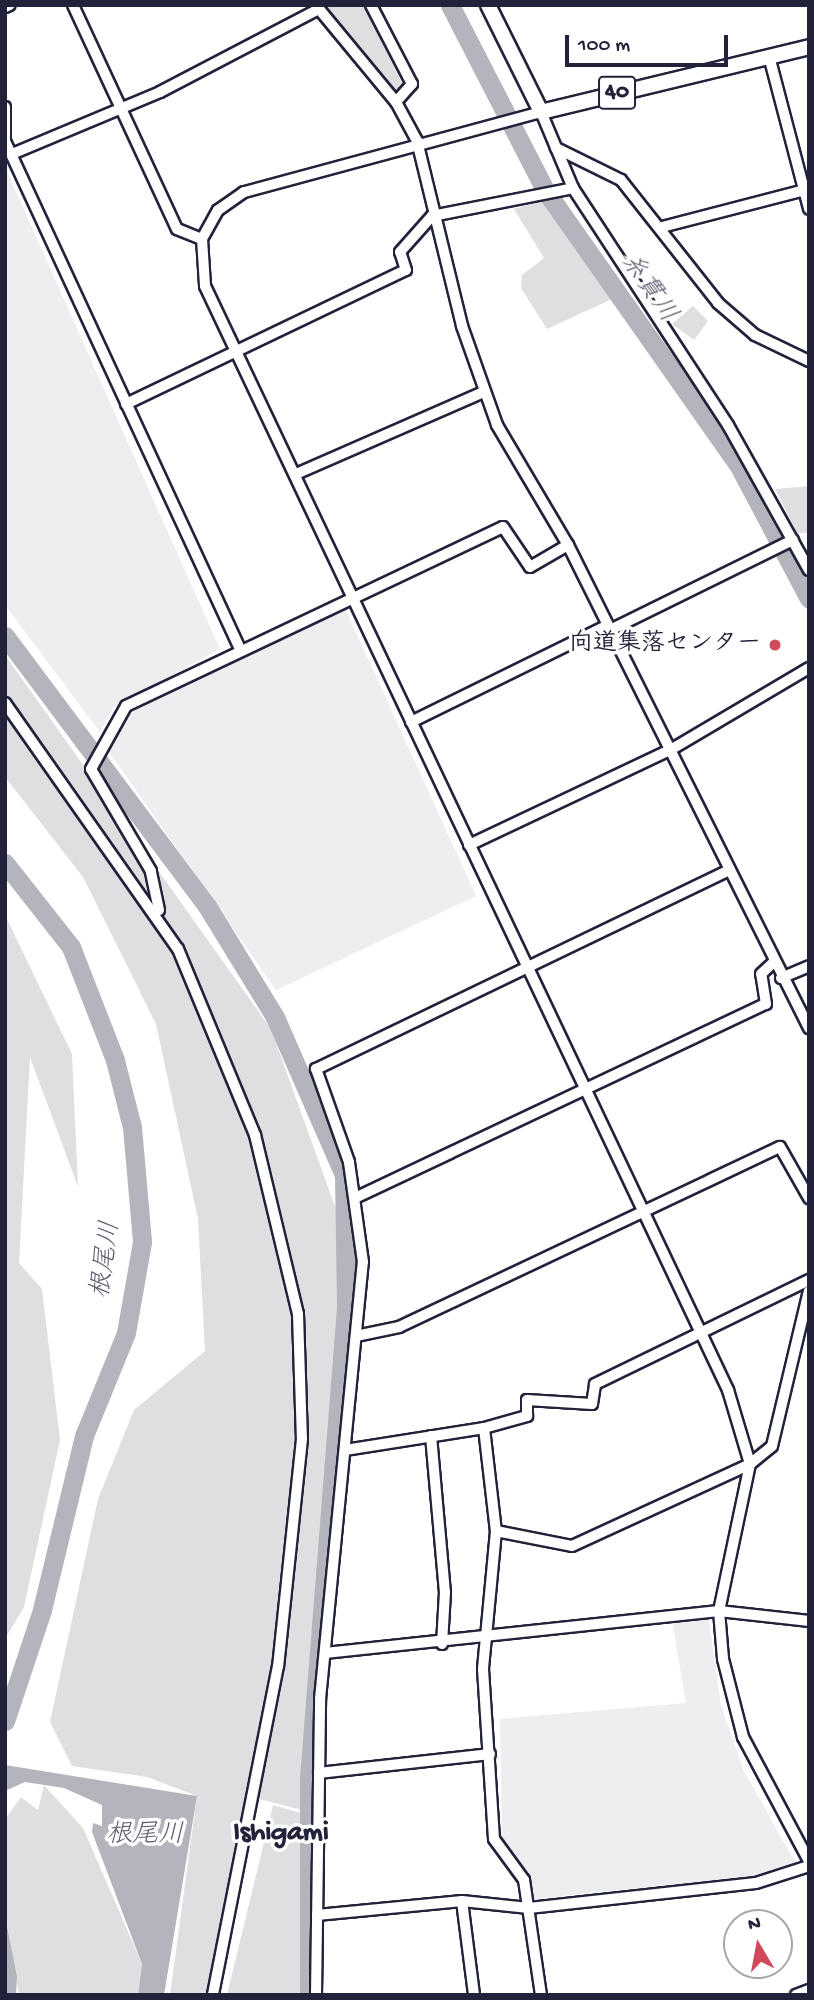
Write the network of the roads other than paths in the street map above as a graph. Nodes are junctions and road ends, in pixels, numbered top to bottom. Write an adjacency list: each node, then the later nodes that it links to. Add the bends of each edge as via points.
1 (72, 5): 8 (street)
2 (371, 5): 6 (street, via 412,84)
3 (488, 5): 9 (main road)
4 (809, 47): 5 (main road, 40)
5 (769, 56): 9 (main road, 40); 15 (street)
6 (396, 102): 8 (street, via 319,9); 11 (street)
7 (5, 107): 10 (street)
8 (120, 107): 13 (street); 19 (street, via 177,229)
9 (541, 112): 11 (street); 12 (street)
10 (5, 139): 13 (street)
11 (417, 141): 17 (street); 19 (street, via 244,192 218,210)
12 (556, 148): 14 (street); 18 (street, via 621,180)
13 (12, 155): 23 (street)
14 (573, 188): 17 (street); 26 (street, via 728,425)
15 (806, 189): 16 (street); 18 (street)
16 (809, 209)
17 (432, 216): 20 (street, via 400,252 406,270); 22 (street)
18 (662, 227): 21 (street, via 718,303 755,335)
19 (202, 239): 20 (street, via 205,286)
20 (236, 351): 23 (street); 24 (street)
21 (809, 361)
22 (484, 392): 24 (street); 25 (street)
23 (126, 404): 30 (street)
24 (296, 474): 28 (street)
25 (568, 545): 28 (street, via 530,567 503,527); 29 (street)
26 (785, 545): 27 (street); 29 (street)
27 (809, 570)
28 (351, 598): 30 (street); 33 (street)
29 (607, 628): 33 (street); 34 (street)
30 (241, 651): 37 (street, via 126,706 92,762 150,871)
31 (809, 668): 34 (street)
32 (5, 703): 37 (street)
33 (411, 722): 35 (street)
34 (672, 749): 35 (street); 36 (street)
35 (469, 845): 40 (street)
36 (730, 870): 38 (street); 40 (street)
37 (160, 914): 69 (street, via 224,1048 255,1135 283,1238 302,1357 302,1439 278,1666)
38 (773, 962): 41 (street); 43 (street, via 761,974 766,1004)
39 (809, 966): 41 (street)
40 (527, 967): 43 (street); 44 (street, via 320,1063)
41 (781, 978): 42 (street)
42 (809, 1028)
43 (586, 1090): 44 (street); 46 (street)
44 (357, 1197): 50 (street, via 363,1262)
45 (809, 1198): 46 (street, via 780,1147)
46 (644, 1212): 49 (street); 50 (street, via 399,1327)
47 (809, 1280): 49 (street)
48 (809, 1291): 54 (street, via 790,1355 779,1426 772,1446)
49 (703, 1335): 51 (street, via 595,1384 593,1404 527,1399 527,1416); 54 (street)
50 (356, 1336): 53 (street)
51 (484, 1428): 52 (street); 55 (street)
52 (431, 1436): 53 (street); 59 (street, via 445,1591)
53 (345, 1450): 60 (street)
54 (750, 1464): 55 (street, via 572,1546); 56 (street)
55 (496, 1531): 58 (street, via 495,1592)
56 (719, 1611): 57 (street); 58 (street, via 492,1632); 63 (street, via 723,1659 743,1737)
57 (809, 1622)
58 (484, 1639): 59 (street); 61 (street)
59 (442, 1644): 60 (street)
60 (325, 1653): 62 (street)
61 (490, 1754): 62 (street); 66 (street, via 494,1839 524,1880)
62 (319, 1773): 67 (street)
63 (809, 1861)
64 (809, 1866): 66 (street, via 756,1883)
65 (462, 1901): 66 (street); 67 (street); 71 (street)
66 (529, 1908): 72 (street)
67 (317, 1915): 70 (street)
68 (809, 1990): 73 (street)
69 (213, 1995)
70 (316, 1995)
71 (474, 1995)
72 (541, 1995)
73 (796, 1995)

